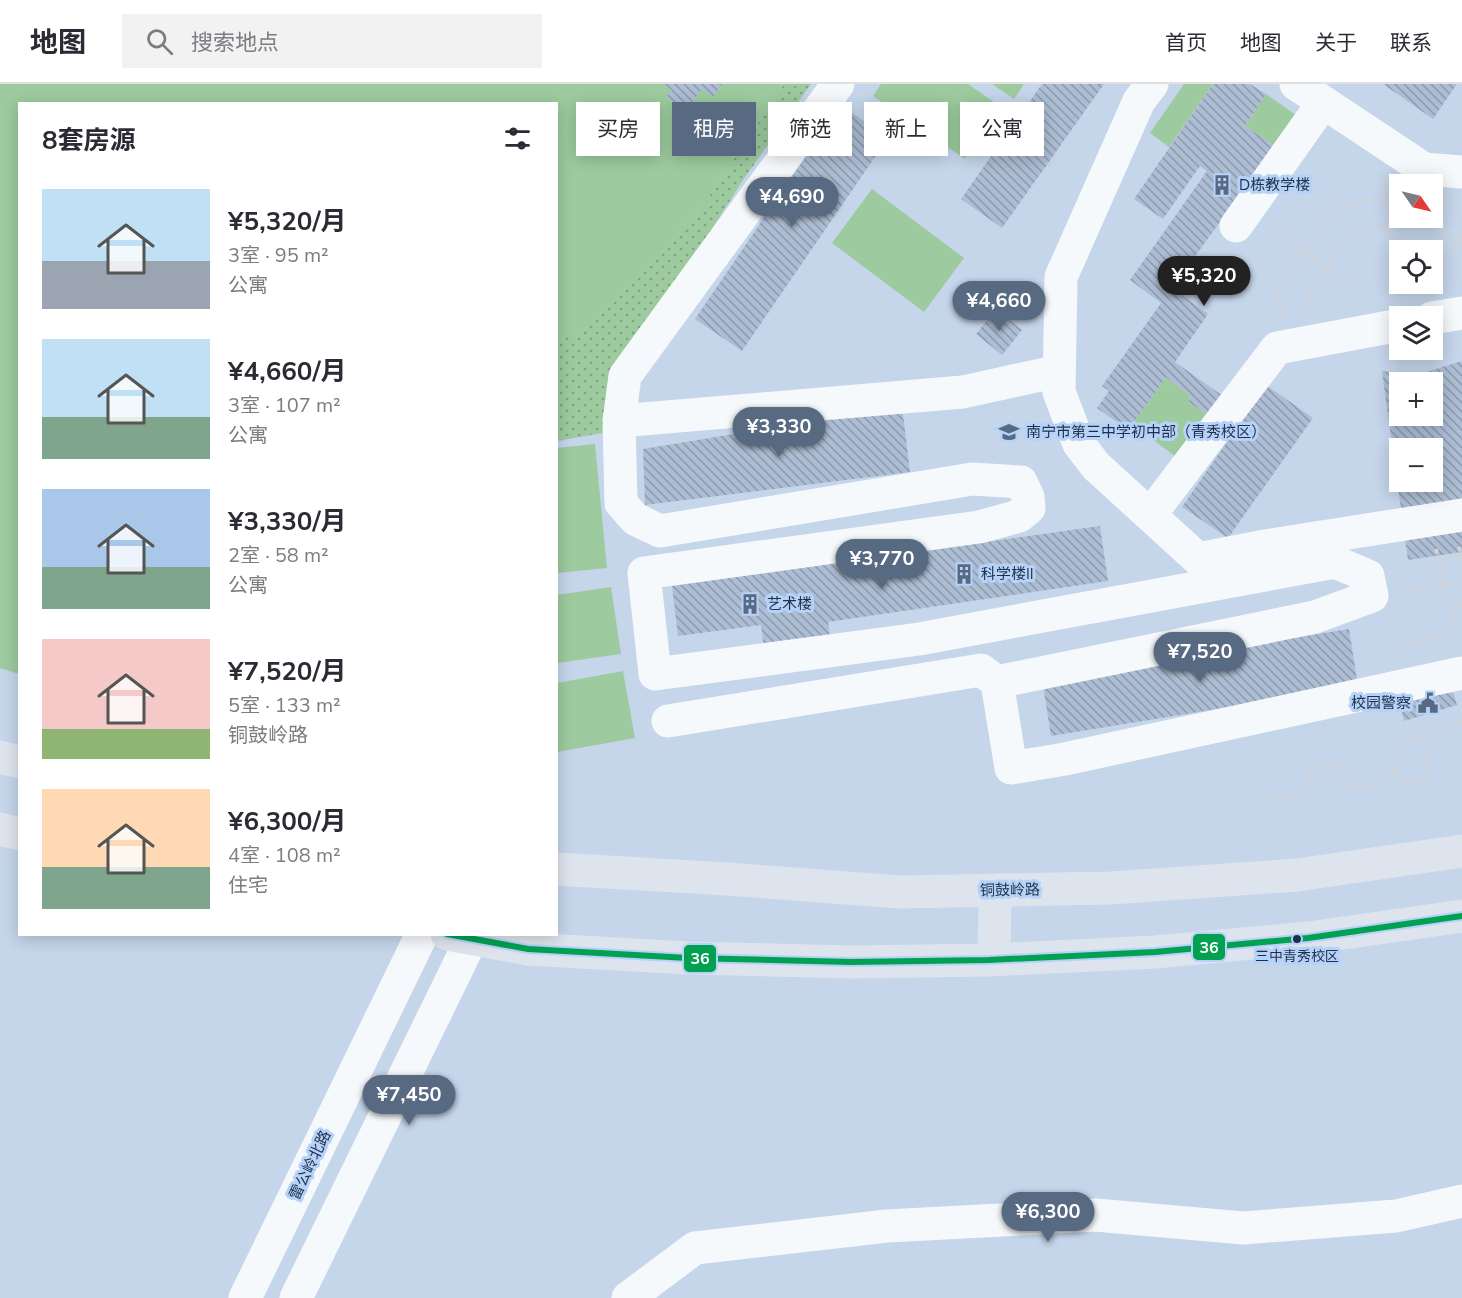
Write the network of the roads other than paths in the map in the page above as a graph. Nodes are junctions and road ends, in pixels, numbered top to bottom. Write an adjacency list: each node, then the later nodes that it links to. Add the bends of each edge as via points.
1 (838, 84): 11 (street, via 625,376)
2 (1152, 84): 10 (street, via 1139,101 1061,277)
3 (1296, 84): 4 (street)
4 (1323, 103): 5 (street, via 1424,169); 6 (street)
5 (1462, 172)
6 (1241, 219)
7 (1462, 313): 8 (street)
8 (1443, 316)
9 (1389, 327): 13 (street, via 1277,348)
10 (1059, 371): 11 (street, via 963,392); 13 (street, via 1059,392 1079,444 1096,466)
11 (619, 421): 15 (street, via 621,502 635,519 660,531 972,479 1021,482 1028,496 1029,507 1019,516 978,527 644,573 655,674 919,639 1335,562 1368,576 1372,596 1315,616)
12 (1462, 515): 13 (street, via 1198,559)
13 (1150, 516)
14 (1462, 674): 15 (street, via 1011,768)
15 (997, 682): 16 (street, via 981,670)
16 (668, 721)
17 (0, 757): 18 (main road)
18 (18, 762)
19 (0, 829): 20 (main road)
20 (18, 834)
21 (1462, 851): 23 (main road, 铜鼓岭路, via 1297,875 1111,888)
22 (558, 869): 23 (main road, 铜鼓岭路, via 899,892)
23 (995, 890): 27 (main road)
24 (1459, 918): 27 (main road, via 1308,938 1155,952)
25 (421, 936): 29 (street, 雷公岭北路)
26 (464, 936): 27 (main road, via 528,949 688,958 851,962); 30 (street)
27 (994, 959)
28 (1462, 1202): 31 (street, via 1396,1216 1242,1228 1096,1215 887,1226 706,1246 695,1248)
29 (245, 1298)
30 (296, 1298)
31 (628, 1298)

